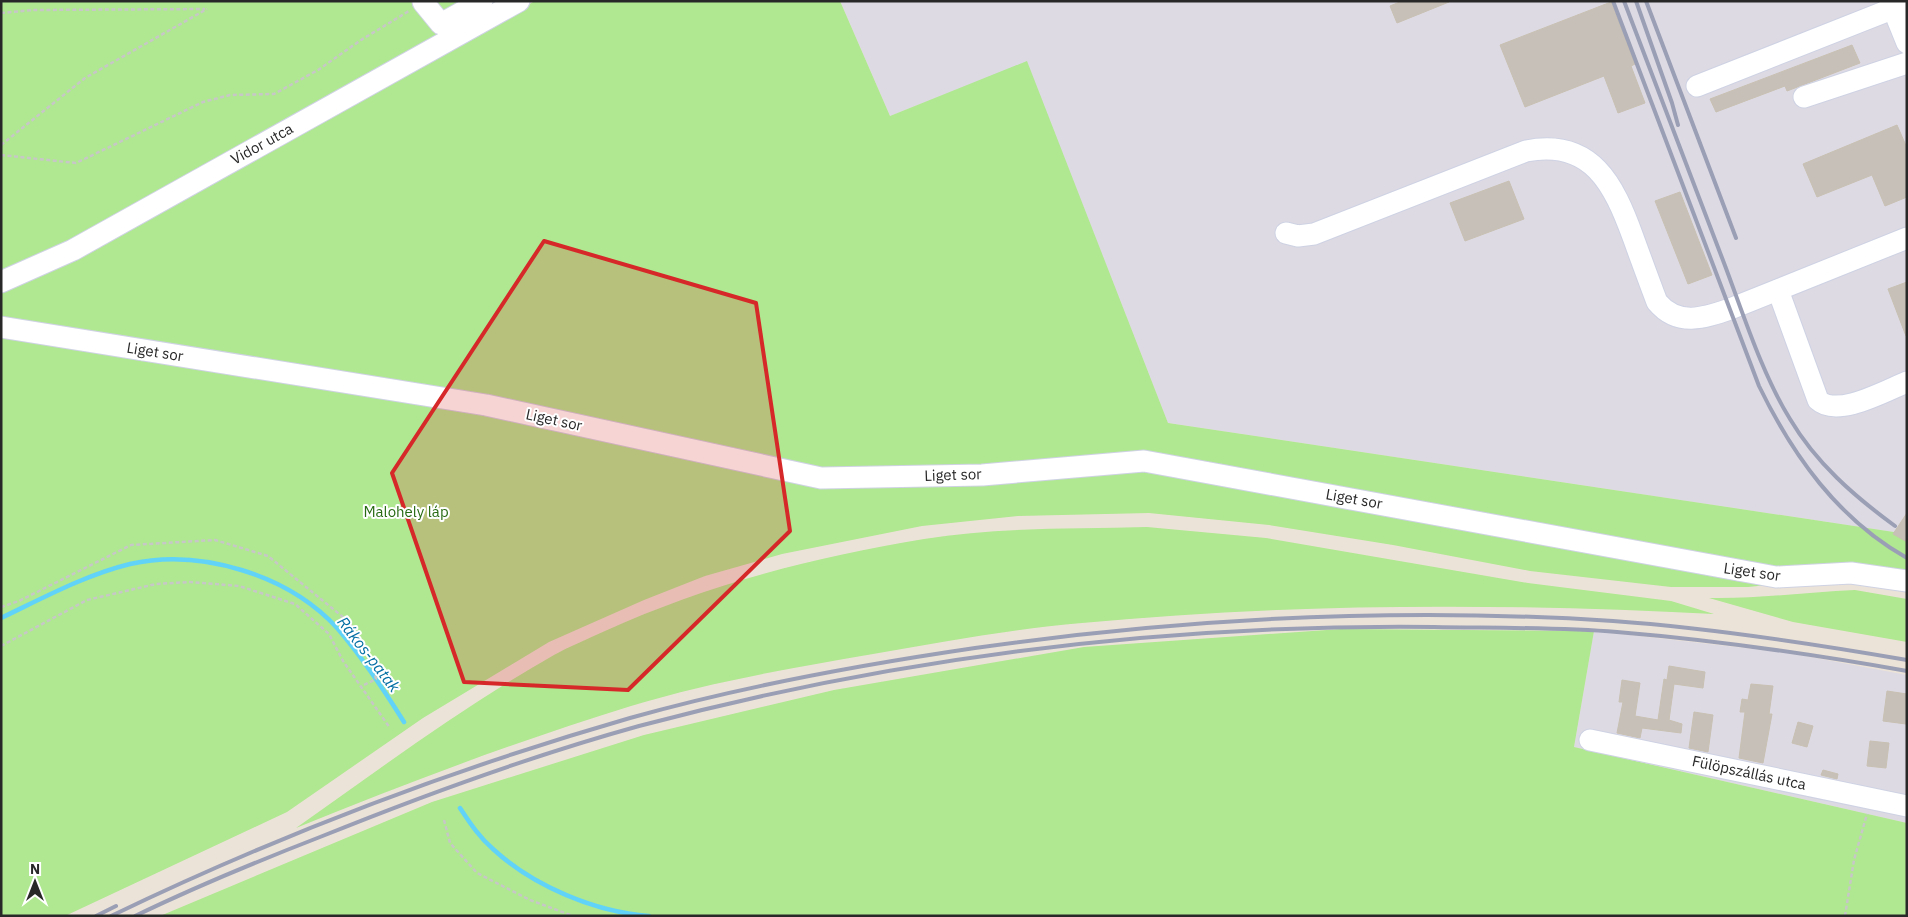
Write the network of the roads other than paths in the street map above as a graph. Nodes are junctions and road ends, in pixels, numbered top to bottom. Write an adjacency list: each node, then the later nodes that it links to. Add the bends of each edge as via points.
1 (482, 1): 3 (street, via 441,24)
2 (519, 1): 11 (street, Vidor utca, via 72,250)
3 (423, 2)
4 (1896, 4): 5 (street); 7 (street)
5 (1907, 43)
6 (1907, 63): 8 (street)
7 (1697, 86)
8 (1804, 97)
9 (1286, 233): 12 (street, via 1298,236 1314,234 1526,151 1539,148 1563,150 1576,154 1599,170 1615,192 1657,302 1670,314 1692,320 1705,318)
10 (1907, 238): 12 (street)
11 (1, 282)
12 (1778, 290): 14 (street, via 1818,400 1823,404 1838,407 1852,404)
13 (1, 327): 15 (street, Liget sor, via 486,405 821,478 982,475 1144,461 1776,578 1851,573)
14 (1907, 382)
15 (1907, 582)
16 (1590, 740): 17 (street, Fülöpszállás utca)
17 (1907, 806)

